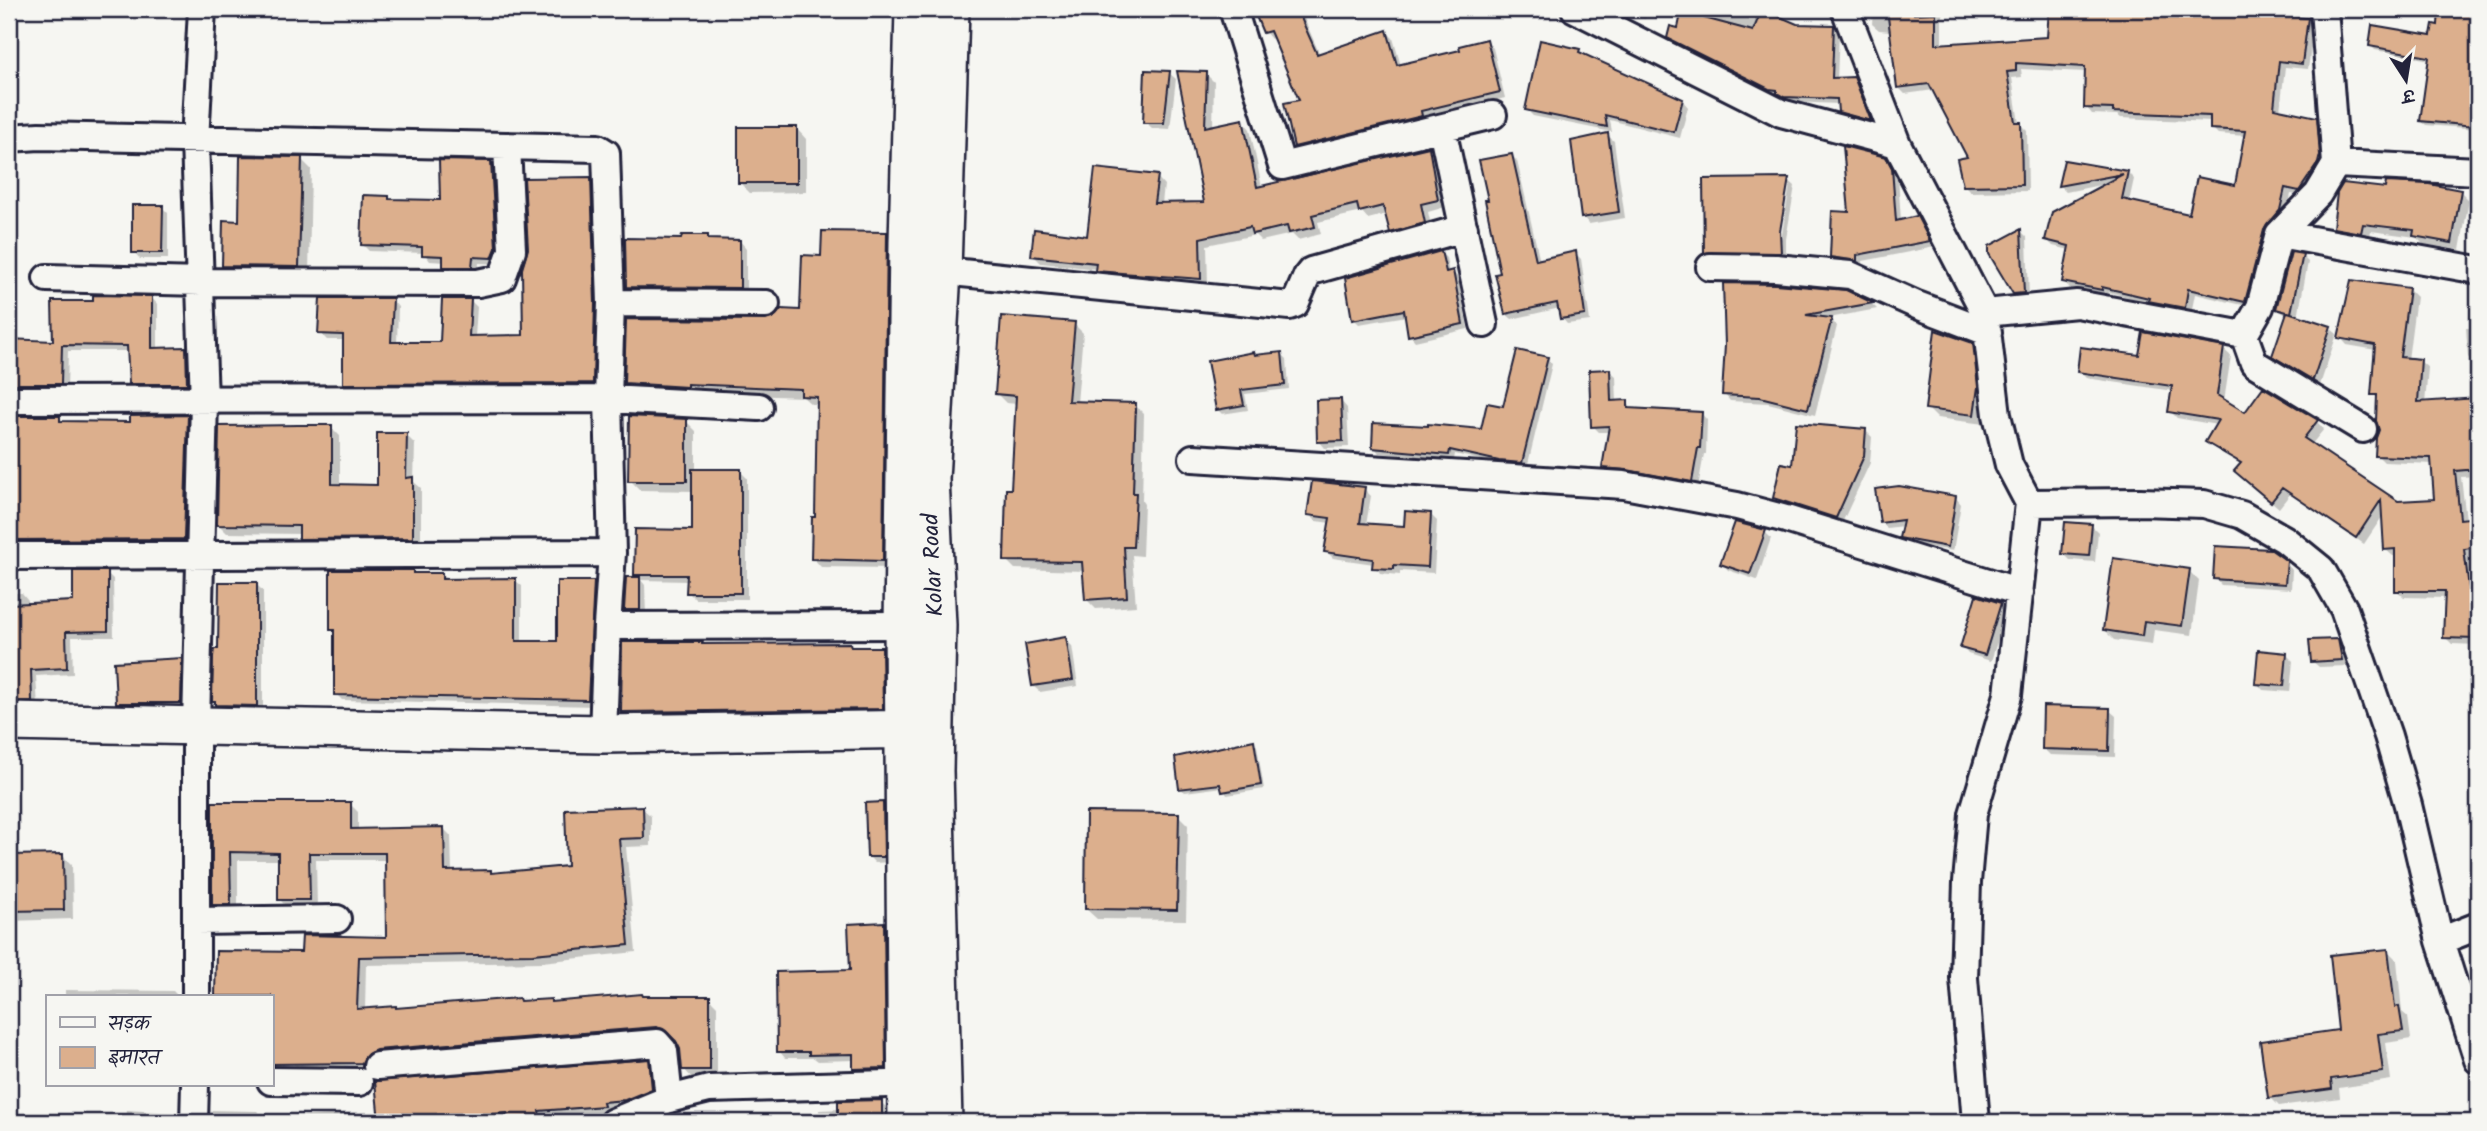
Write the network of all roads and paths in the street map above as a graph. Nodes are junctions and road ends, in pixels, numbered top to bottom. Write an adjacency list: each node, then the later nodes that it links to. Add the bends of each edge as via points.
1 (202, 9): 11 (street)
2 (914, 9): 16 (main road, Kolar Road)
3 (950, 9): 16 (main road, Kolar Road)
4 (1233, 9): 9 (street, via 1282,166)
5 (1576, 9): 12 (street, via 1781,113)
6 (1845, 9): 12 (street)
7 (2324, 9): 14 (street)
8 (1493, 115): 9 (street)
9 (1442, 128): 17 (street)
10 (9, 138): 11 (street)
11 (195, 141): 13 (street); 23 (street)
12 (1897, 145): 26 (street)
13 (508, 146): 23 (street, via 512,250 502,278 478,283); 24 (street, via 598,148 606,153)
14 (2336, 164): 15 (street); 18 (street, via 2318,194)
15 (2478, 171)
16 (927, 203): 21 (main road, Kolar Road); 40 (main road, Kolar Road)
17 (1464, 228): 21 (street, via 1311,271 1290,306); 27 (street)
18 (2278, 234): 20 (street); 28 (street, via 2260,307)
19 (1710, 267): 26 (street, via 1850,275 1917,305)
20 (2478, 270)
21 (942, 271): 44 (main road, Kolar Road, via 930,479 937,625)
22 (47, 278): 23 (street)
23 (201, 282): 31 (street)
24 (611, 303): 25 (street); 29 (street)
25 (766, 304)
26 (1986, 322): 28 (street, via 2077,304); 35 (street, via 1997,415 2009,465)
27 (1484, 324)
28 (2244, 335): 33 (street, via 2253,363)
29 (608, 399): 31 (street); 32 (street); 36 (street)
30 (9, 400): 31 (street)
31 (204, 401): 38 (street)
32 (759, 407)
33 (2363, 429)
34 (1193, 458): 39 (street, via 1624,485 1786,519)
35 (2029, 503): 39 (street); 49 (street, via 2204,504 2253,521 2321,569 2344,609 2384,724)
36 (612, 553): 38 (street); 41 (street)
37 (9, 556): 38 (street)
38 (202, 556): 43 (street)
39 (2020, 592): 60 (street, via 2008,695 1973,814 1967,882 1964,978)
40 (903, 625): 41 (street); 44 (main road, Kolar Road)
41 (607, 626): 45 (street)
42 (9, 722): 43 (main road)
43 (197, 725): 45 (main road); 47 (street)
44 (920, 729): 45 (main road); 53 (main road, Kolar Road, via 934,771)
45 (603, 734)
46 (337, 919): 47 (street)
47 (197, 920): 50 (street)
48 (2478, 926): 49 (street)
49 (2440, 941): 51 (street)
50 (196, 995)
51 (2478, 1060)
52 (273, 1081): 55 (street, via 657,1043 664,1051)
53 (925, 1083): 55 (street, via 709,1089); 58 (main road, Kolar Road); 59 (main road, Kolar Road)
54 (195, 1086): 56 (street)
55 (669, 1099): 57 (street)
56 (194, 1122)
57 (613, 1122)
58 (908, 1122)
59 (943, 1122)
60 (1976, 1122)

